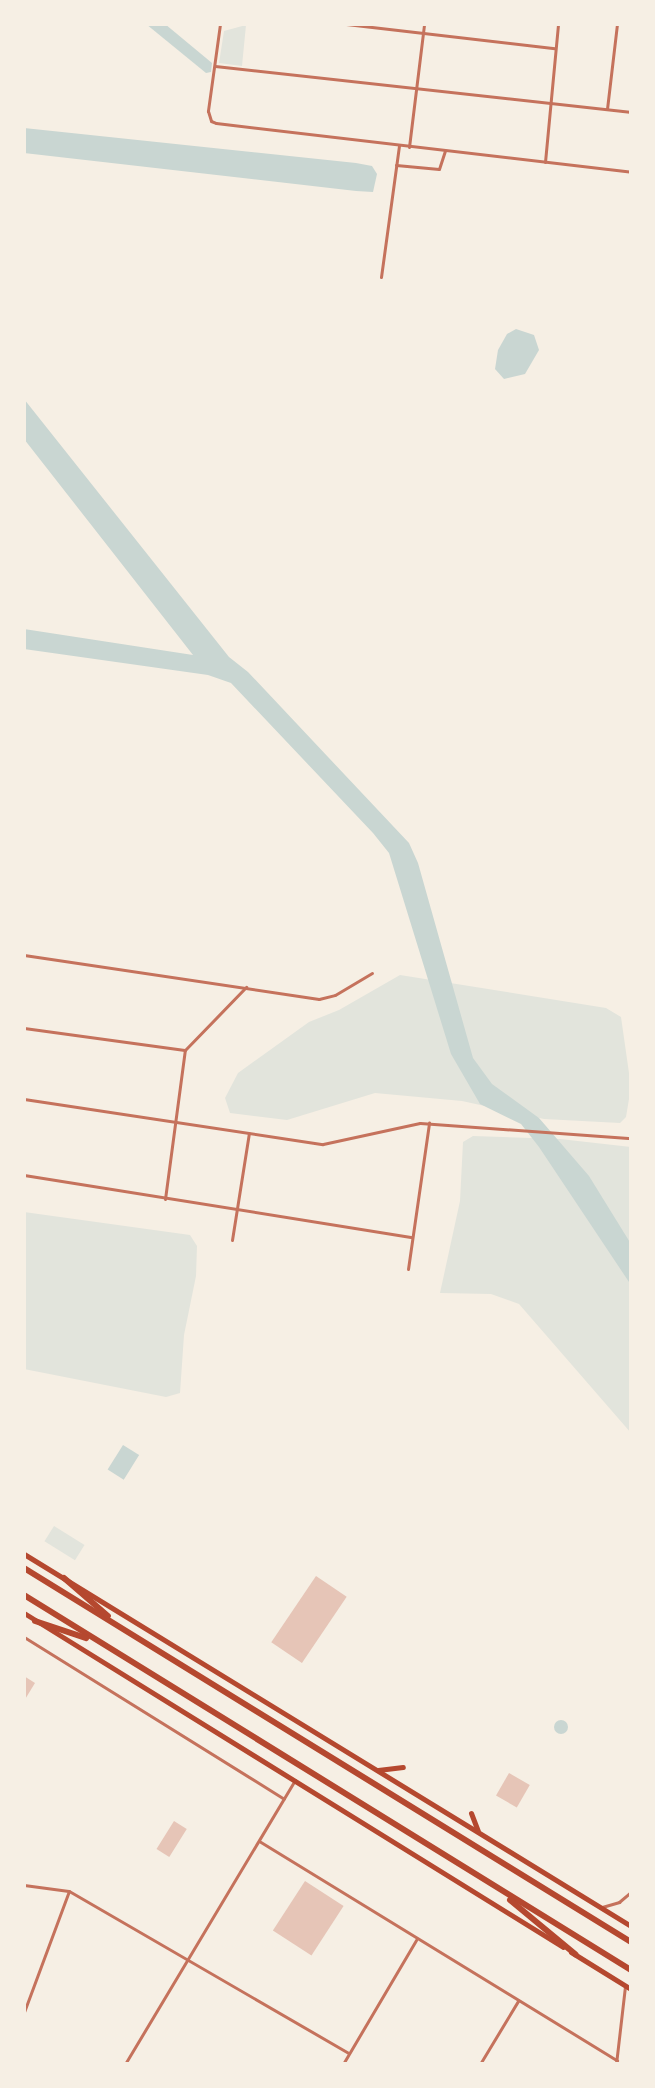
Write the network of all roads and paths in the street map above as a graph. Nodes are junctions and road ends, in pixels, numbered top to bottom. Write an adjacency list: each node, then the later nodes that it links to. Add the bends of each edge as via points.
1 (220, 24): 9 (street)
2 (346, 24): 6 (street)
3 (424, 24): 7 (street)
4 (558, 24): 8 (street)
5 (617, 24): 12 (street)
6 (355, 25): 7 (street)
7 (423, 33): 8 (street); 10 (street)
8 (555, 48): 11 (street)
9 (215, 66): 10 (street); 14 (street, via 208,111 211,121)
10 (416, 88): 11 (street); 15 (street)
11 (550, 103): 12 (street); 17 (street)
12 (607, 109): 13 (street)
13 (631, 112)
14 (399, 145): 15 (street); 18 (street)
15 (409, 147): 16 (street)
16 (445, 151): 17 (street); 18 (street, via 439,169)
17 (545, 162): 19 (street)
18 (396, 165): 20 (street)
19 (631, 172)
20 (381, 277)
21 (24, 955): 23 (street)
22 (372, 973): 23 (street, via 325,998)
23 (246, 987): 25 (street)
24 (24, 1028): 25 (street)
25 (185, 1050): 27 (street)
26 (24, 1100): 27 (street)
27 (176, 1122): 29 (street); 32 (street)
28 (429, 1123): 29 (street, via 336,1144); 30 (street); 34 (street)
29 (249, 1133): 33 (street)
30 (631, 1138)
31 (24, 1175): 32 (street)
32 (165, 1199): 33 (street)
33 (236, 1210): 34 (street); 35 (street)
34 (412, 1237): 36 (street)
35 (232, 1240)
36 (408, 1269)
37 (24, 1554): 39 (main road)
38 (24, 1568): 43 (highway)
39 (63, 1578): 43 (highway); 47 (main road)
40 (24, 1596): 45 (highway)
41 (24, 1613): 42 (main road)
42 (35, 1621): 45 (highway); 48 (main road)
43 (124, 1630): 60 (highway)
44 (24, 1637): 49 (street)
45 (97, 1641): 53 (highway)
46 (403, 1767): 47 (main road)
47 (378, 1770): 51 (main road)
48 (295, 1780): 49 (street); 61 (main road)
49 (284, 1799): 52 (street)
50 (471, 1813): 51 (main road)
51 (478, 1831): 57 (main road)
52 (259, 1841): 59 (street); 62 (street)
53 (479, 1876): 61 (highway); 63 (highway)
54 (24, 1885): 55 (street)
55 (69, 1891): 62 (street); 67 (street)
56 (631, 1892): 57 (street, via 619,1902)
57 (601, 1907): 58 (main road)
58 (631, 1926)
59 (416, 1940): 66 (street); 68 (street)
60 (631, 1942)
61 (575, 1954): 64 (main road)
62 (189, 1958): 68 (street); 70 (street)
63 (631, 1970)
64 (625, 1986): 65 (main road); 69 (street)
65 (631, 1989)
66 (518, 2001): 69 (street); 72 (street)
67 (24, 2012)
68 (349, 2053): 71 (street)
69 (617, 2062)
70 (125, 2064)
71 (343, 2064)
72 (480, 2064)

